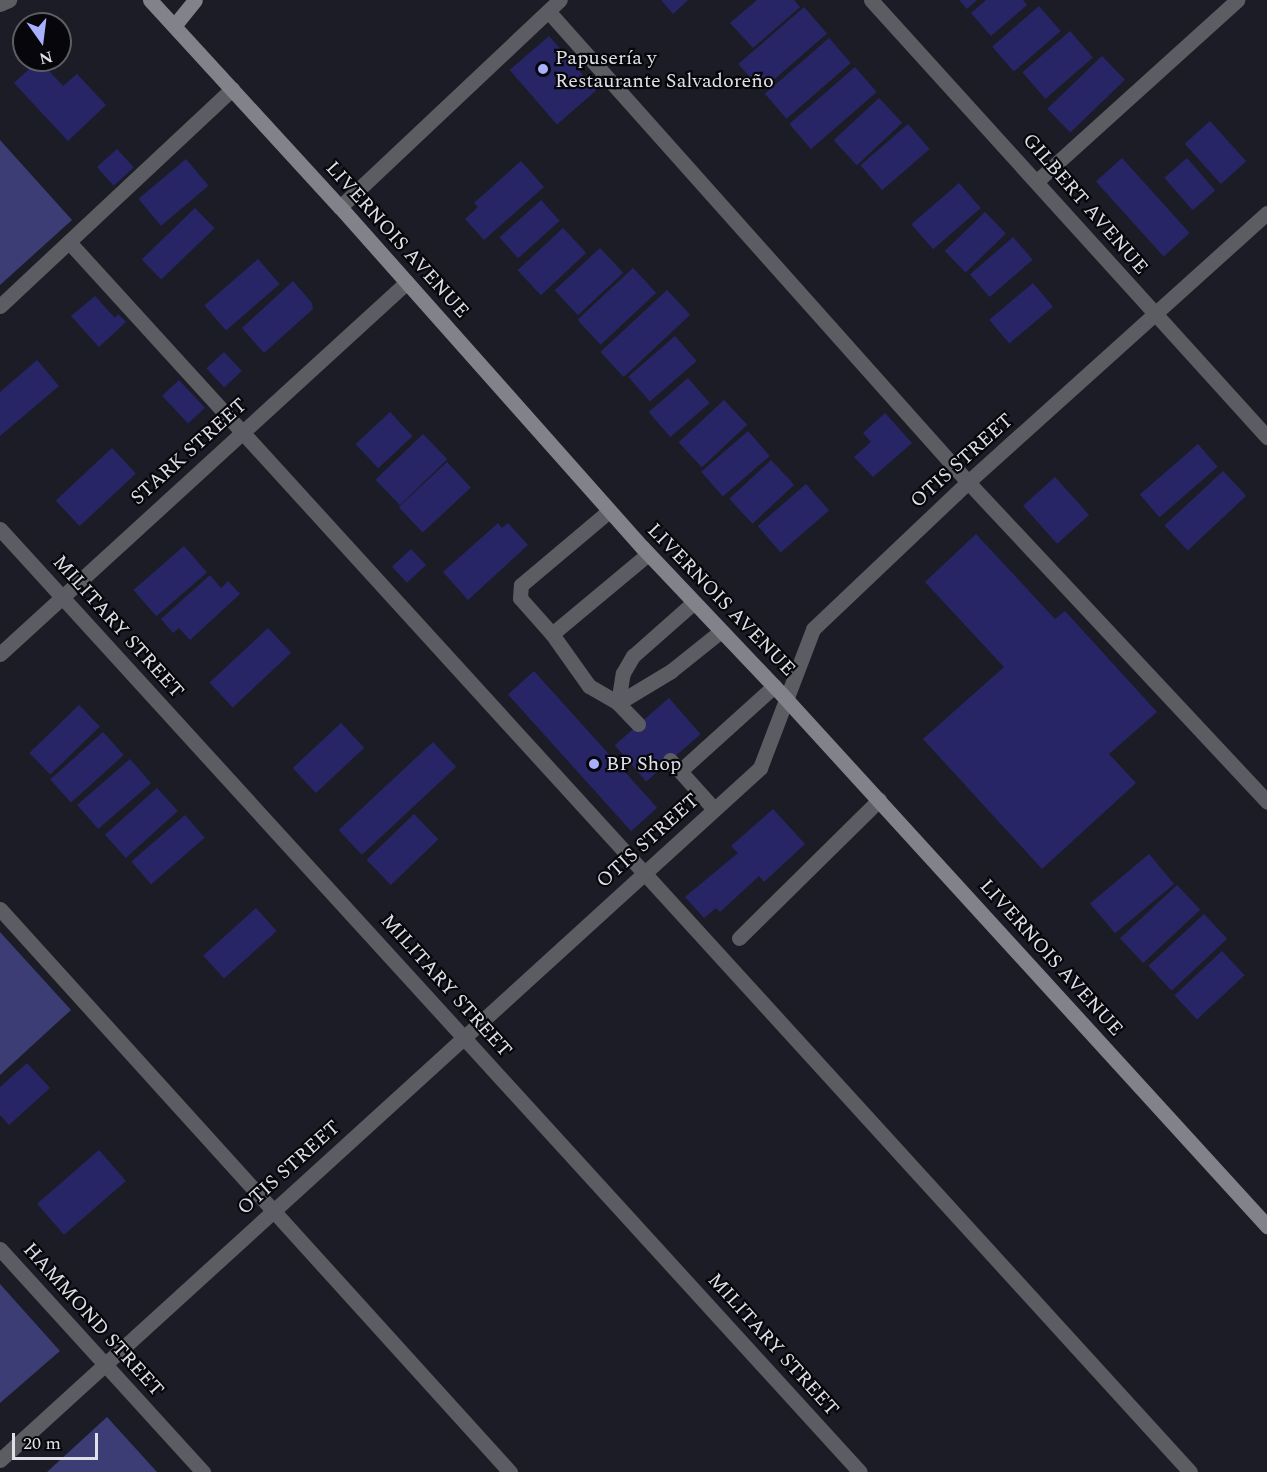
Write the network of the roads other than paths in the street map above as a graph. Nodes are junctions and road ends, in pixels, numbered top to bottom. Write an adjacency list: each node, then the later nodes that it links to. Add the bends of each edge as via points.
1 (9, 0): 7 (street)
2 (150, 0): 9 (main road, LIVERNOIS AVENUE)
3 (195, 0): 9 (main road)
4 (560, 0): 8 (street)
5 (871, 0): 11 (street, GILBERT AVENUE)
6 (1237, 0): 11 (street)
7 (0, 4)
8 (548, 11): 12 (street); 20 (street)
9 (174, 26): 10 (main road, LIVERNOIS AVENUE)
10 (232, 89): 12 (main road, LIVERNOIS AVENUE); 14 (street)
11 (1037, 181): 17 (street, GILBERT AVENUE)
12 (340, 207): 15 (main road, LIVERNOIS AVENUE)
13 (1267, 213): 17 (street, OTIS STREET)
14 (69, 242): 16 (street); 18 (street)
15 (407, 282): 18 (street, STARK STREET); 21 (main road, LIVERNOIS AVENUE)
16 (0, 306)
17 (1155, 315): 19 (street, GILBERT AVENUE); 20 (street, OTIS STREET)
18 (242, 432): 24 (street, STARK STREET); 36 (street)
19 (1267, 436)
20 (968, 482): 30 (street, OTIS STREET, via 813,629); 34 (street)
21 (609, 511): 23 (main road, LIVERNOIS AVENUE); 27 (street, via 521,585 520,598)
22 (0, 529): 24 (street, MILITARY STREET)
23 (648, 555): 25 (main road, LIVERNOIS AVENUE); 27 (street)
24 (62, 597): 28 (street, STARK STREET); 39 (street, MILITARY STREET)
25 (694, 602): 26 (main road, LIVERNOIS AVENUE); 31 (street, via 633,656 623,673)
26 (721, 631): 29 (main road, LIVERNOIS AVENUE); 31 (street, via 671,671)
27 (552, 634): 31 (street, via 589,686)
28 (0, 654)
29 (774, 686): 30 (main road, LIVERNOIS AVENUE); 35 (street, via 675,766)
30 (786, 699): 33 (main road, LIVERNOIS AVENUE); 35 (street, OTIS STREET, via 760,768)
31 (618, 703): 32 (street)
32 (638, 724)
33 (879, 800): 38 (street); 41 (main road, LIVERNOIS AVENUE)
34 (1267, 802)
35 (714, 809): 36 (street, OTIS STREET)
36 (644, 873): 39 (street, OTIS STREET); 48 (street)
37 (0, 909): 40 (street)
38 (739, 938)
39 (464, 1037): 40 (street, OTIS STREET); 47 (street, MILITARY STREET)
40 (273, 1211): 43 (street, OTIS STREET); 46 (street)
41 (1267, 1226)
42 (0, 1249): 43 (street, HAMMOND STREET)
43 (105, 1365): 44 (street, OTIS STREET); 45 (street, HAMMOND STREET)
44 (0, 1460)
45 (203, 1472)
46 (510, 1472)
47 (860, 1472)
48 (1190, 1472)

